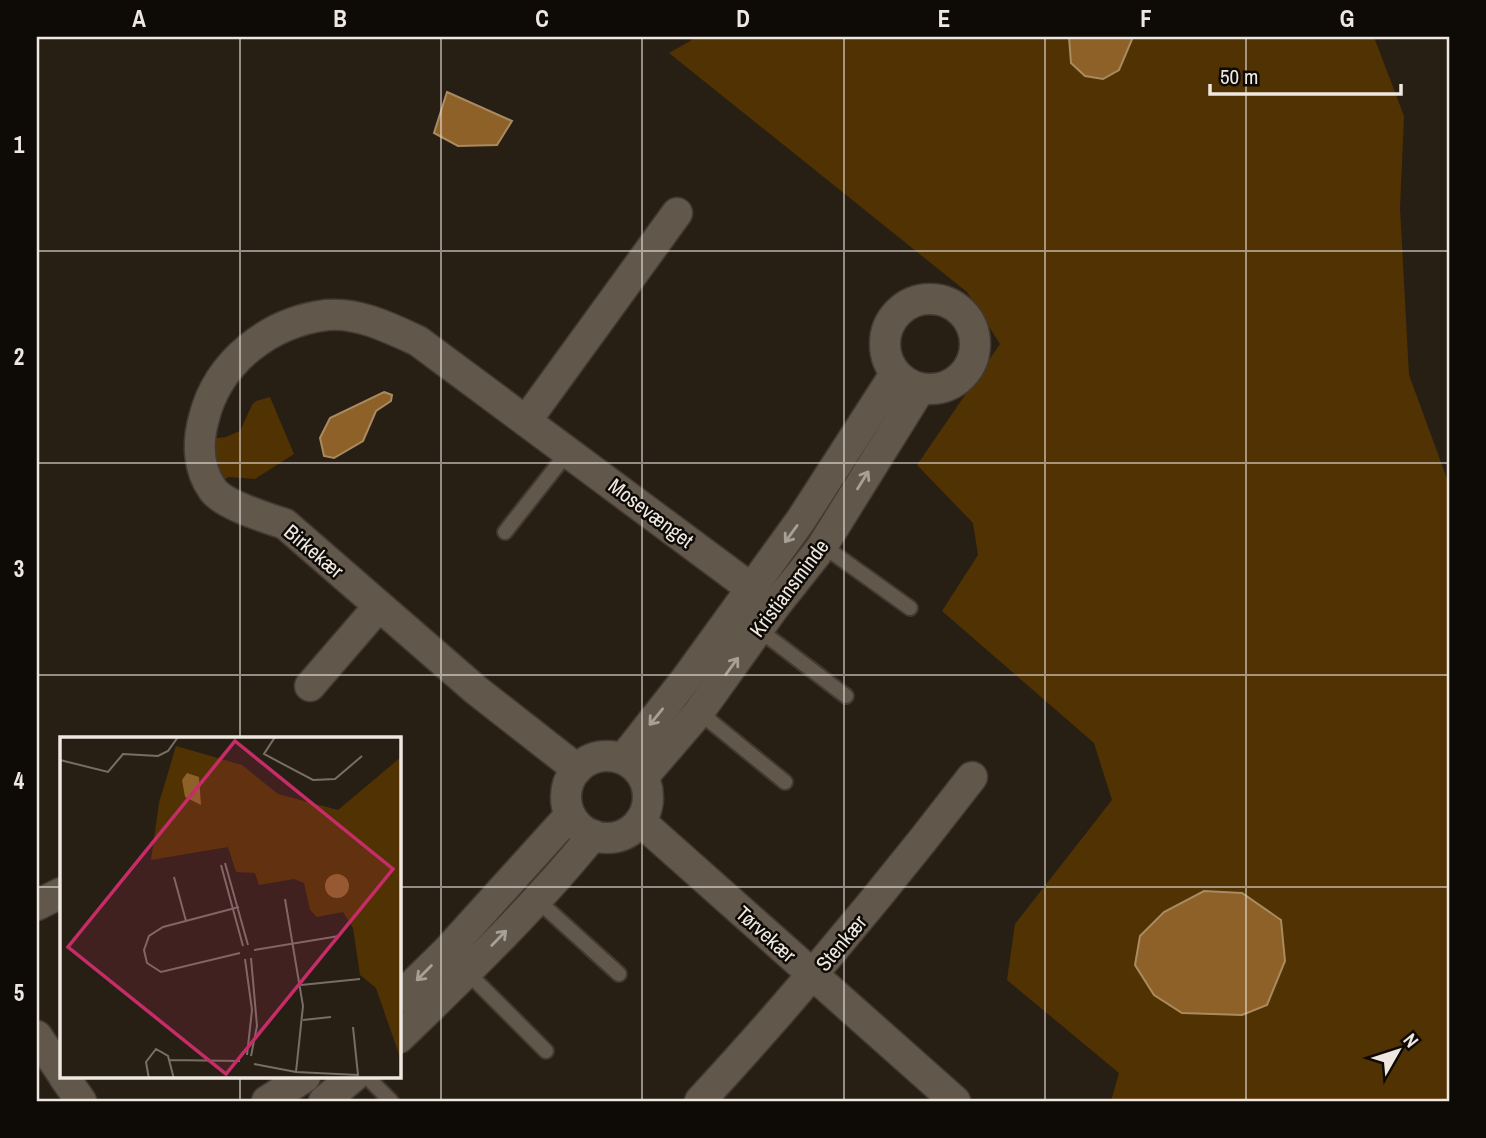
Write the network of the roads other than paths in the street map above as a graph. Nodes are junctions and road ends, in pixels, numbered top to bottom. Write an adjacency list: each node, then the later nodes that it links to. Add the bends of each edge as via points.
1 (677, 213): 3 (street)
2 (418, 341): 3 (street, Mosevænget); 7 (street, Birkekær, via 373,321 329,315 289,323 256,342 228,367 209,399 200,433 201,464 214,492 247,511 285,524)
3 (526, 421): 4 (street, Mosevænget)
4 (568, 452): 5 (lane); 8 (street, Mosevænget)
5 (505, 532)
6 (822, 545): 8 (street, Kristiansminde); 8 (street, Kristiansminde, one-way to 8, via 908,381 801,520); 9 (lane)
7 (379, 606): 10 (street); 14 (street, Birkekær)
8 (761, 608): 11 (lane); 12 (street, Kristiansminde, one-way to 8); 13 (street, Kristiansminde, one-way to 13, via 686,679)
9 (910, 608)
10 (310, 686)
11 (846, 696)
12 (699, 712): 13 (street, Kristiansminde); 16 (lane)
13 (633, 768): 14 (street, via 607,755); 18 (street, via 648,792 648,806)
14 (577, 769): 17 (street, via 568,783)
15 (972, 777): 25 (street, Stenkær)
16 (785, 782)
17 (570, 815): 19 (street); 26 (street, one-way to 26)
18 (640, 821): 19 (street, via 625,834); 25 (street, Tørvekær)
19 (593, 835): 21 (street)
20 (60, 894): 22 (street)
21 (536, 899): 23 (street, one-way to 21); 24 (lane)
22 (37, 905)
23 (467, 972): 28 (street); 29 (lane)
24 (618, 974)
25 (813, 976): 39 (street, Stenkær); 40 (street, Tørvekær)
26 (401, 996)
27 (37, 1036): 30 (street)
28 (401, 1036)
29 (546, 1051)
30 (60, 1070)
31 (65, 1078): 35 (street)
32 (303, 1078): 36 (street)
33 (352, 1078): 37 (street)
34 (368, 1078): 38 (lane)
35 (81, 1101)
36 (267, 1101)
37 (324, 1101)
38 (391, 1101)
39 (700, 1101)
40 (955, 1101)

